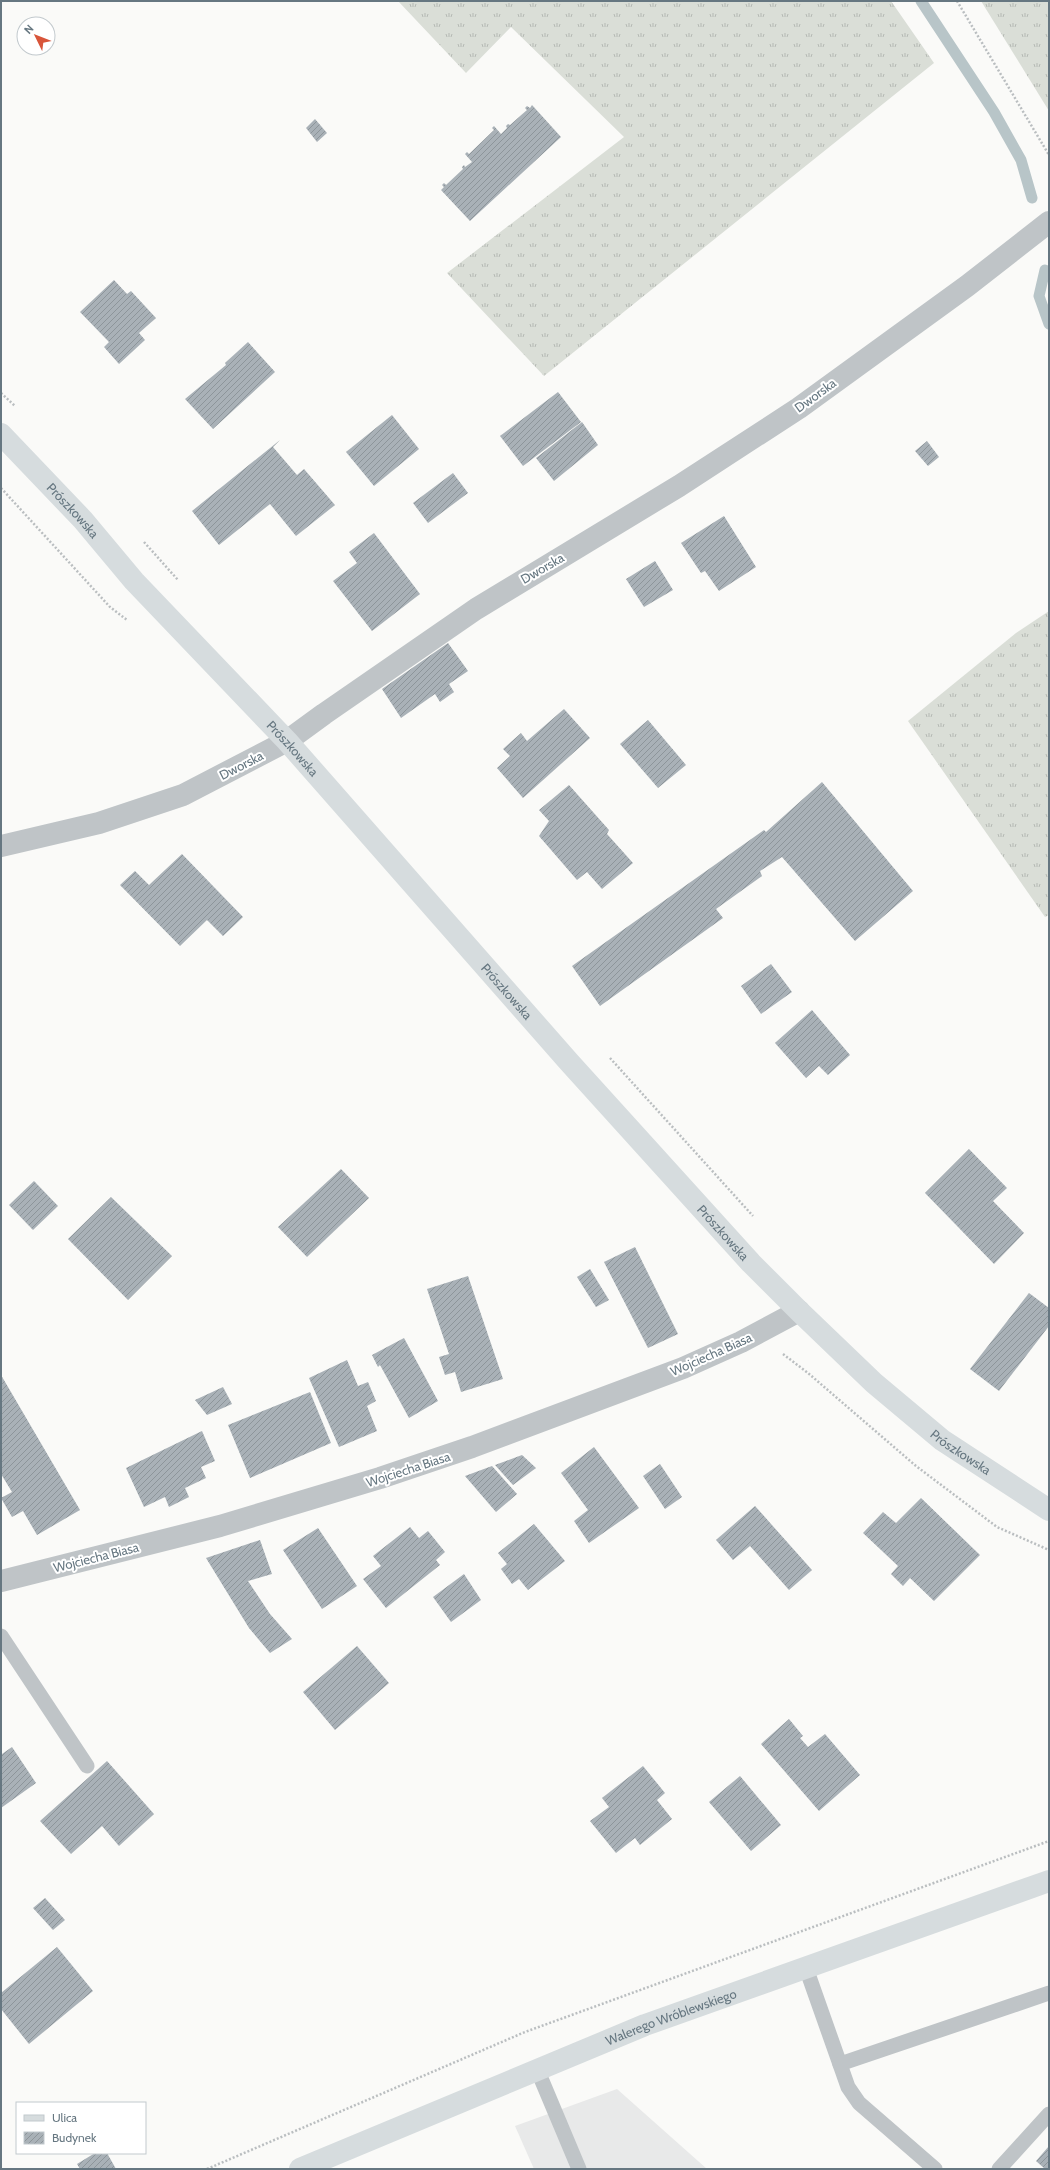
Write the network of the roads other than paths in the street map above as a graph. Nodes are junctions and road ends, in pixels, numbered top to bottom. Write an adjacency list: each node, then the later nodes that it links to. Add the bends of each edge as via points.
1 (1049, 222): 3 (street, Dworska, via 967,286 799,408 679,486 476,609)
2 (1, 434): 3 (main road, Prószkowska, via 83,520 134,581)
3 (287, 741): 4 (street, Dworska, via 183,795 99,823); 5 (main road, Prószkowska, via 569,1062 751,1263)
4 (1, 846)
5 (799, 1312): 6 (main road, Prószkowska, via 874,1383 942,1440); 7 (street, Wojciecha Biasa, via 683,1368 472,1447 380,1478 220,1526)
6 (1049, 1510)
7 (1, 1581)
8 (1, 1636): 9 (lane)
9 (87, 1766)
10 (1049, 1881): 11 (main road, Walerego Wróblewskiego)
11 (806, 1968): 13 (lane); 14 (main road, Walerego Wróblewskiego, via 645,2025)
12 (1049, 1993): 13 (lane)
13 (840, 2064): 18 (lane, via 848,2087 859,2103)
14 (537, 2068): 16 (main road, Walerego Wróblewskiego); 17 (lane)
15 (1049, 2114): 19 (lane)
16 (300, 2169)
17 (579, 2169)
18 (935, 2169)
19 (999, 2169)

